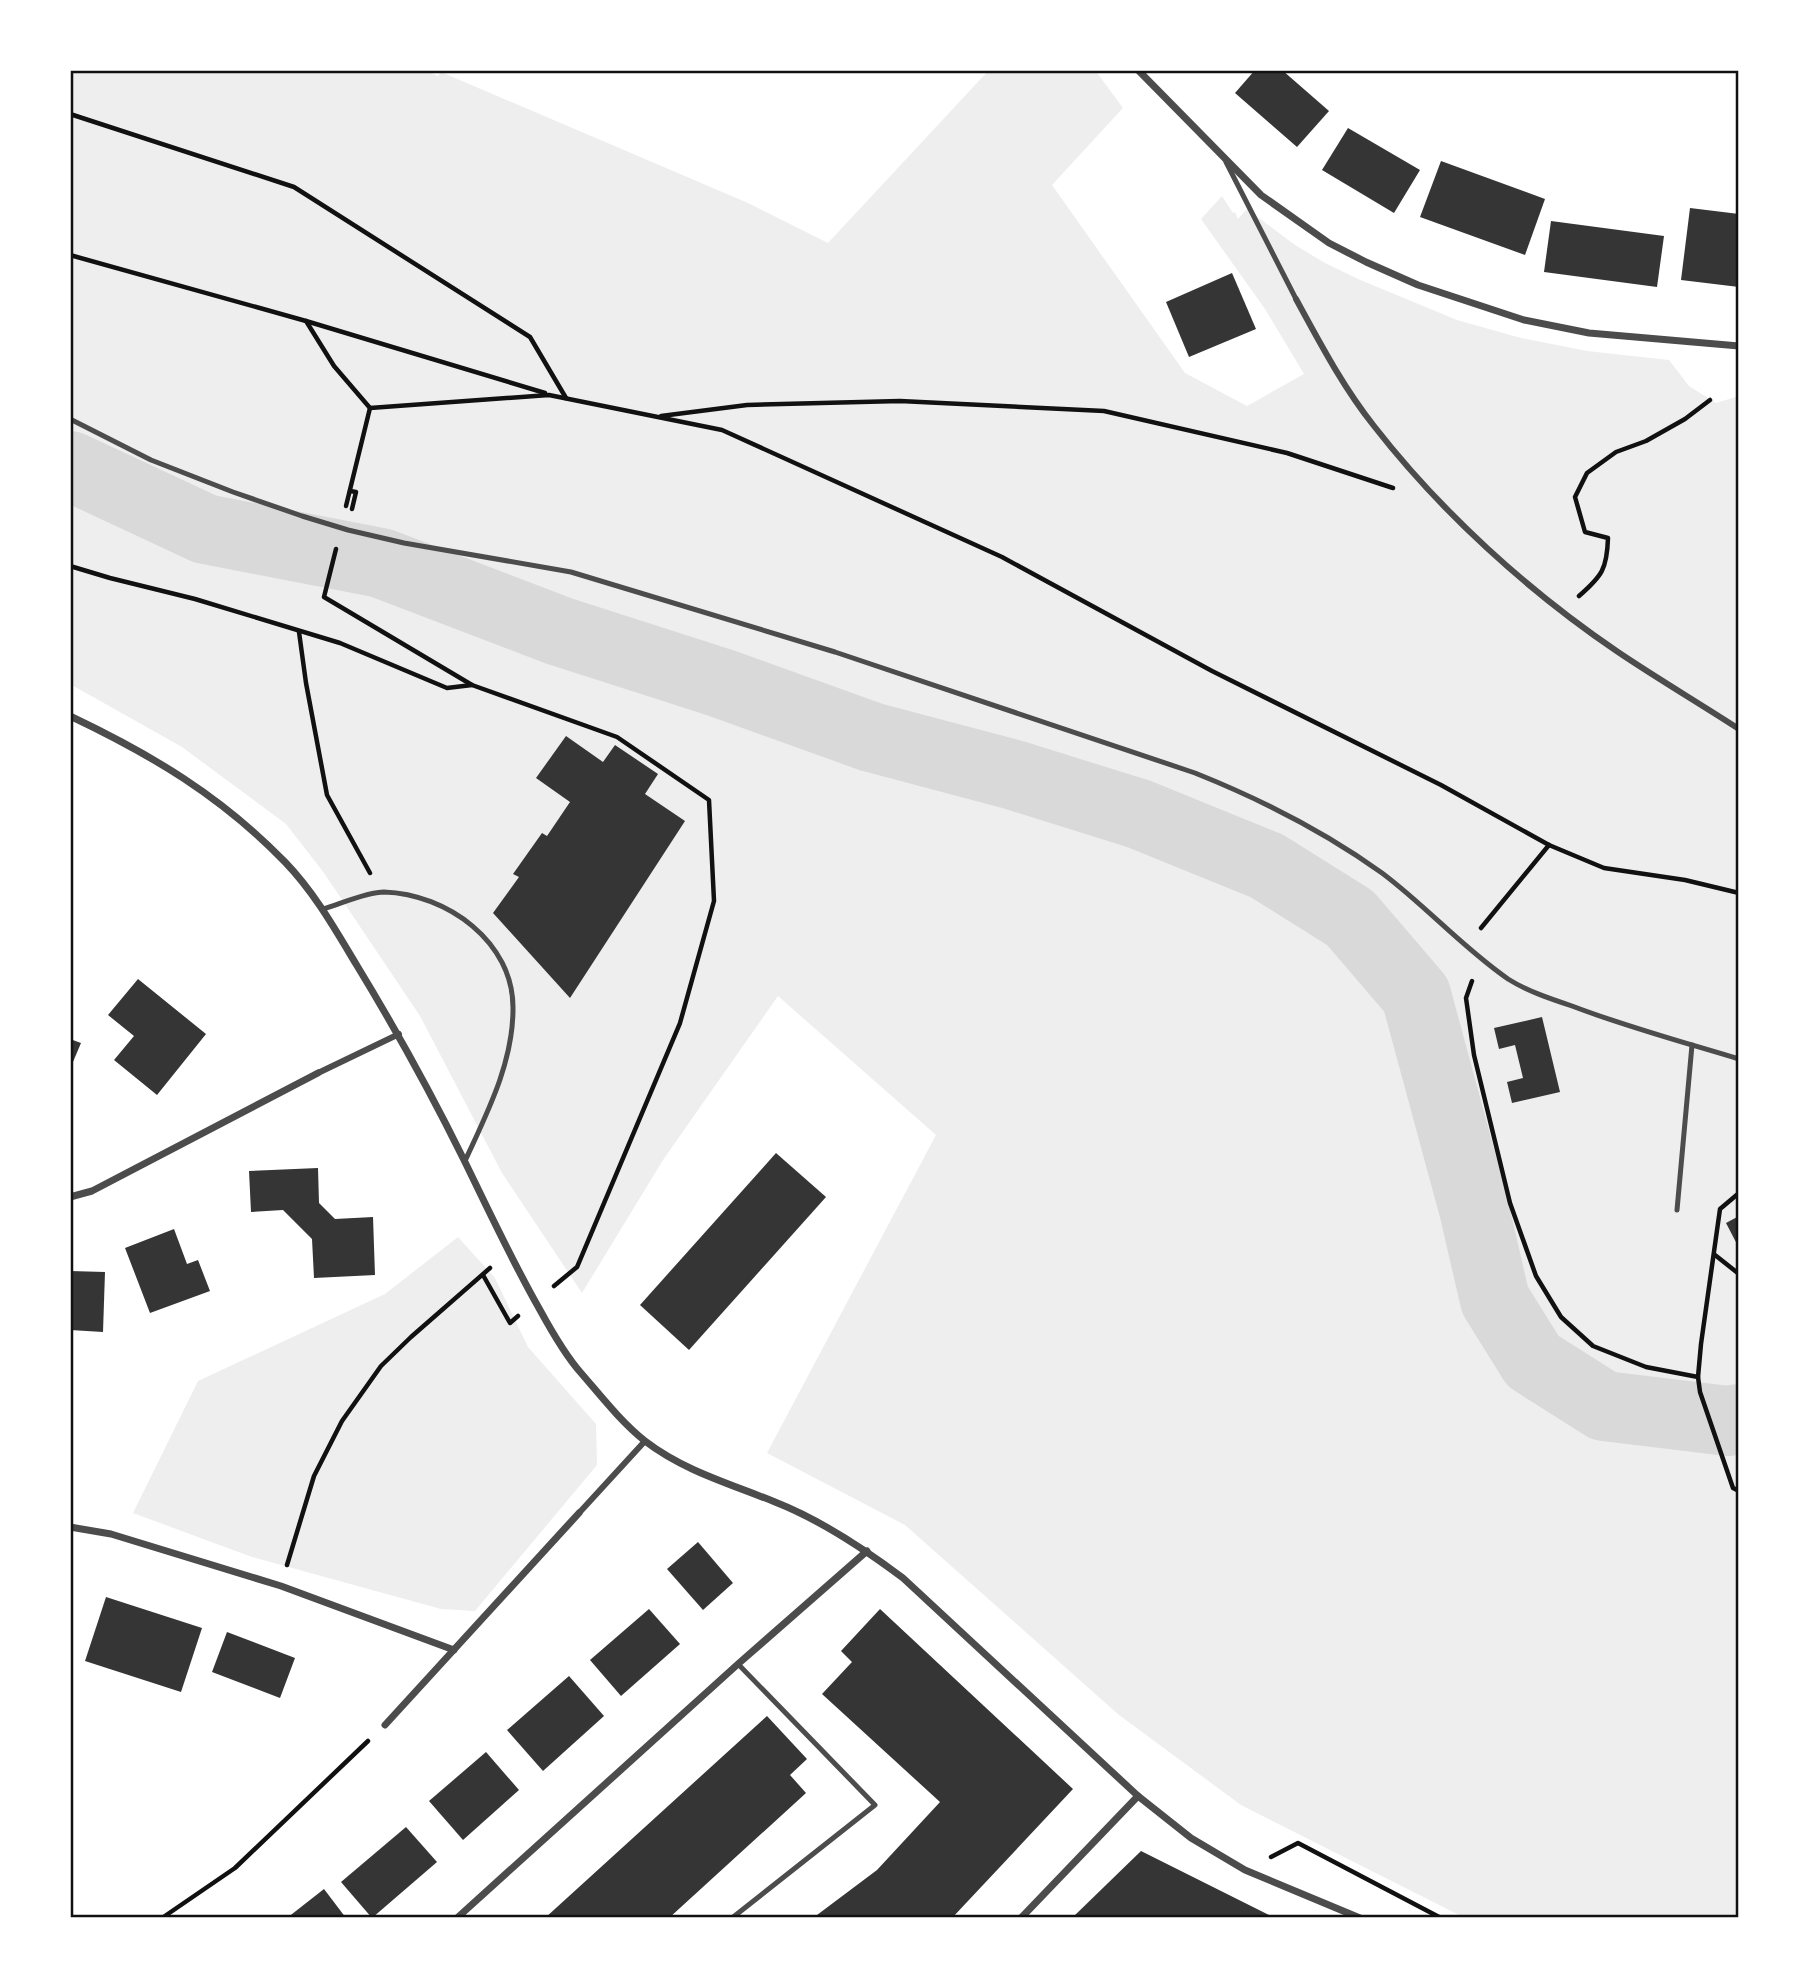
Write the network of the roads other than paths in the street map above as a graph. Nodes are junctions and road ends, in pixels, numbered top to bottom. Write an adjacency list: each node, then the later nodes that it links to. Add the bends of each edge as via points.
1 (1138, 70): 2 (street)
2 (1224, 159): 3 (lane); 4 (street, via 1261,195 1329,243 1418,285 1524,320 1590,333)
3 (1296, 299): 7 (street, via 1330,362 1373,425 1441,504 1525,581 1616,651)
4 (1739, 346)
5 (70, 419): 10 (lane, via 151,460 302,516 404,543 571,572 835,652 1195,773 1236,789 1329,839 1382,874 1509,979 1540,995)
6 (70, 716): 8 (street, via 132,746 197,786 286,864)
7 (1739, 729)
8 (323, 909): 9 (street); 13 (lane, via 381,892 407,894 436,904 464,917 492,946 508,974 513,1009 507,1054 495,1095)
9 (399, 1034): 12 (street); 13 (street)
10 (1692, 1045): 11 (lane); 15 (lane)
11 (1739, 1059)
12 (318, 1073): 14 (street, via 92,1191)
13 (464, 1161): 16 (street, via 507,1252 578,1370)
14 (70, 1197)
15 (1677, 1210)
16 (645, 1441): 17 (street); 19 (street, via 675,1460 819,1523)
17 (579, 1513): 20 (street)
18 (70, 1527): 20 (street, via 111,1534 281,1586)
19 (867, 1551): 21 (street); 23 (street, via 903,1578)
20 (454, 1650): 22 (street)
21 (738, 1664): 24 (street); 25 (lane, via 875,1805)
22 (384, 1725)
23 (1138, 1796): 26 (street); 27 (street, via 1191,1838 1245,1870)
24 (457, 1918)
25 (732, 1918)
26 (1021, 1918)
27 (1360, 1918)

